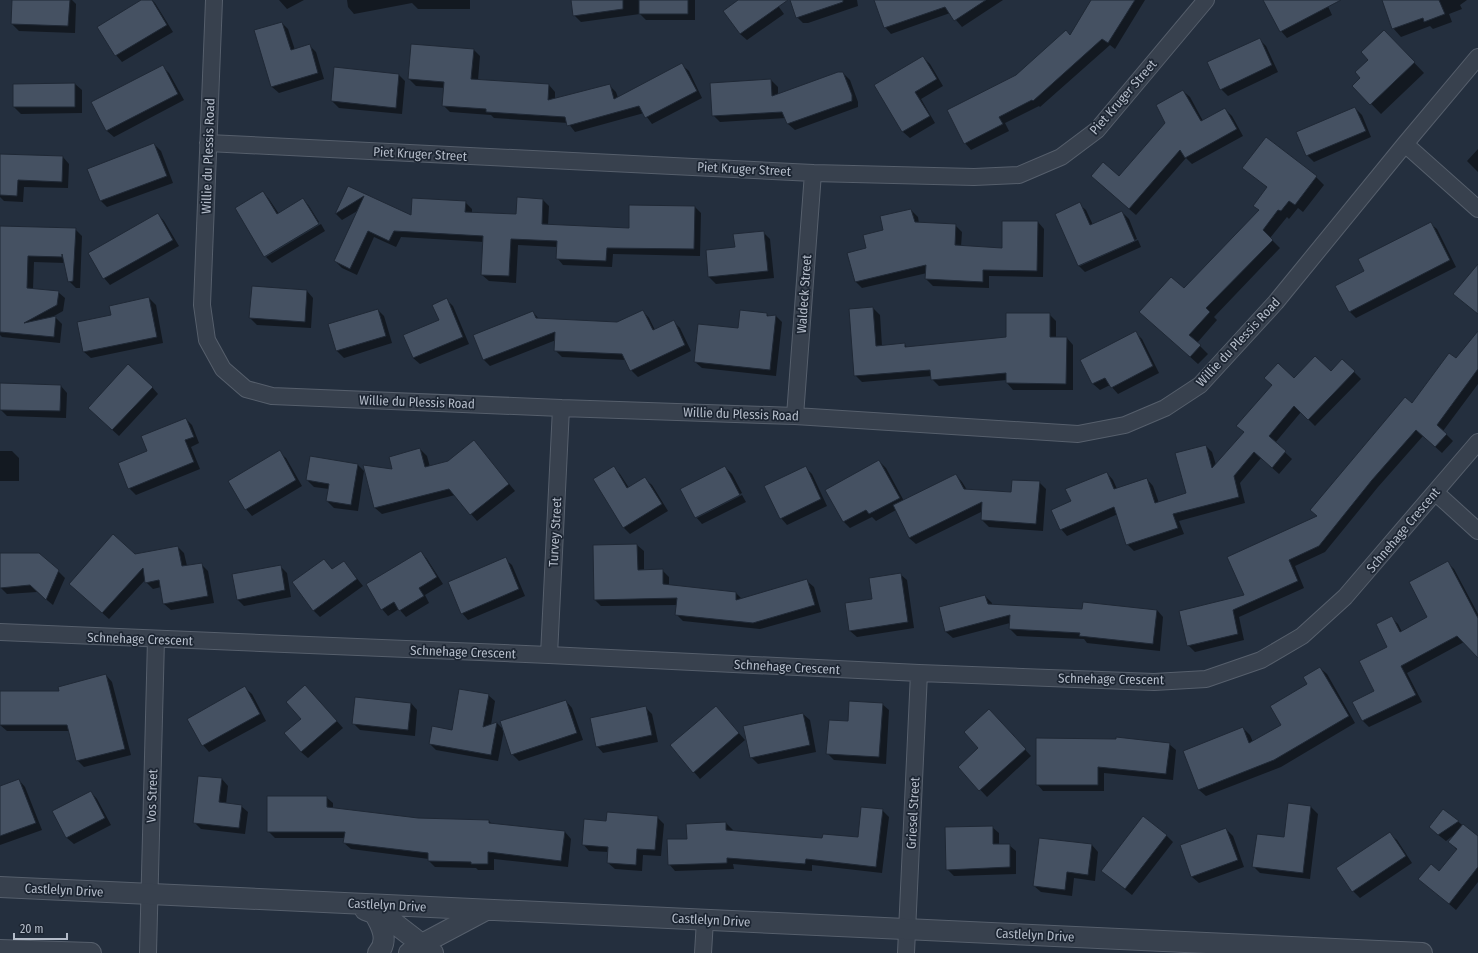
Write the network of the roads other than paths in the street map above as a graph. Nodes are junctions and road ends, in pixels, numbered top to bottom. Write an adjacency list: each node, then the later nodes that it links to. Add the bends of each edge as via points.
1 (214, 0): 4 (street, Willie du Plessis Road)
2 (1206, 0): 6 (street, Piet Kruger Street, via 1097,130 1061,157 1019,175 974,177)
3 (1478, 58): 5 (street, Willie du Plessis Road)
4 (208, 144): 6 (street, Piet Kruger Street); 8 (street, Willie du Plessis Road, via 202,305 206,340 223,369 246,389 272,396)
5 (1405, 144): 7 (street); 9 (street, Willie du Plessis Road, via 1276,302 1200,385 1165,408 1126,425 1078,434)
6 (813, 173): 9 (street, Waldeck Street)
7 (1478, 209)
8 (561, 408): 9 (street, Willie du Plessis Road); 15 (street, Turvey Street)
9 (795, 416)
10 (1478, 442): 11 (street, Schnehage Crescent)
11 (1435, 492): 12 (street); 16 (street, Schnehage Crescent, via 1345,597 1302,636 1261,660 1206,679 1154,682)
12 (1478, 531)
13 (0, 632): 14 (street, Schnehage Crescent)
14 (156, 639): 15 (street, Schnehage Crescent); 18 (street, Vos Street)
15 (549, 655): 16 (street, Schnehage Crescent)
16 (919, 673): 23 (street, Griesel Street)
17 (0, 887): 18 (street, Castlelyn Drive)
18 (149, 894): 19 (street, Castlelyn Drive); 28 (street, Vos Street)
19 (348, 903): 20 (street, Castlelyn Drive); 21 (street)
20 (486, 910): 22 (street, Castlelyn Drive); 26 (street)
21 (374, 913): 26 (street, via 389,919); 29 (street, via 380,922 384,938 382,949)
22 (705, 920): 23 (street, Castlelyn Drive); 30 (street)
23 (907, 929): 24 (street, Castlelyn Drive); 31 (street, Griesel Street)
24 (1174, 947): 32 (street, Castlelyn Drive)
25 (0, 950): 27 (street)
26 (421, 950)
27 (91, 953)
28 (148, 953)
29 (378, 953)
30 (703, 953)
31 (906, 953)
32 (1422, 953)

